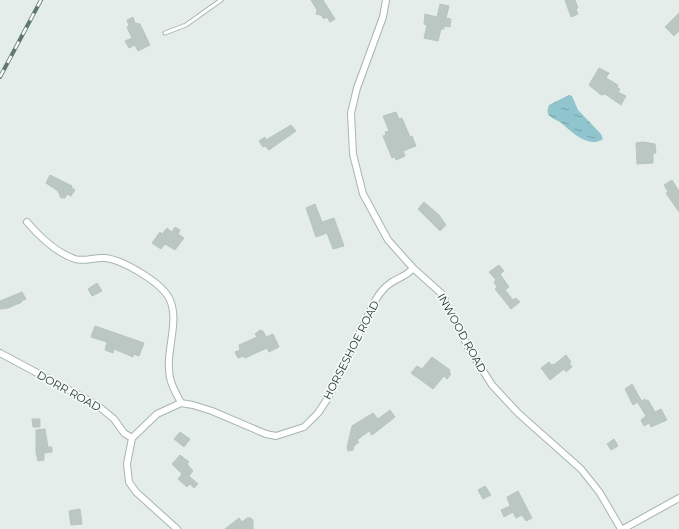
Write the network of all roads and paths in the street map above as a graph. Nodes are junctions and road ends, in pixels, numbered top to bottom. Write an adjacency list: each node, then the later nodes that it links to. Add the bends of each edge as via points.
1 (221, 0): 3 (lane, via 186,25)
2 (386, 0): 5 (street, INWOOD ROAD, via 383,17 353,104 350,124 352,154 363,194 375,218 388,240)
3 (165, 33)
4 (27, 222): 7 (street, via 35,232 66,255 82,261 102,258 119,261 167,293 171,300 173,316 169,374)
5 (413, 268): 7 (street, HORSESHOE ROAD, via 408,274 391,282 374,301 328,398 304,427 276,436 212,411); 11 (street, INWOOD ROAD, via 442,294 468,347 492,385 527,422 581,469)
6 (0, 353): 8 (street, DORR ROAD, via 97,405)
7 (181, 403): 8 (street, via 157,414)
8 (132, 438): 10 (street, via 127,464 129,482 136,492)
9 (679, 498): 11 (street)
10 (177, 529)
11 (622, 529)

